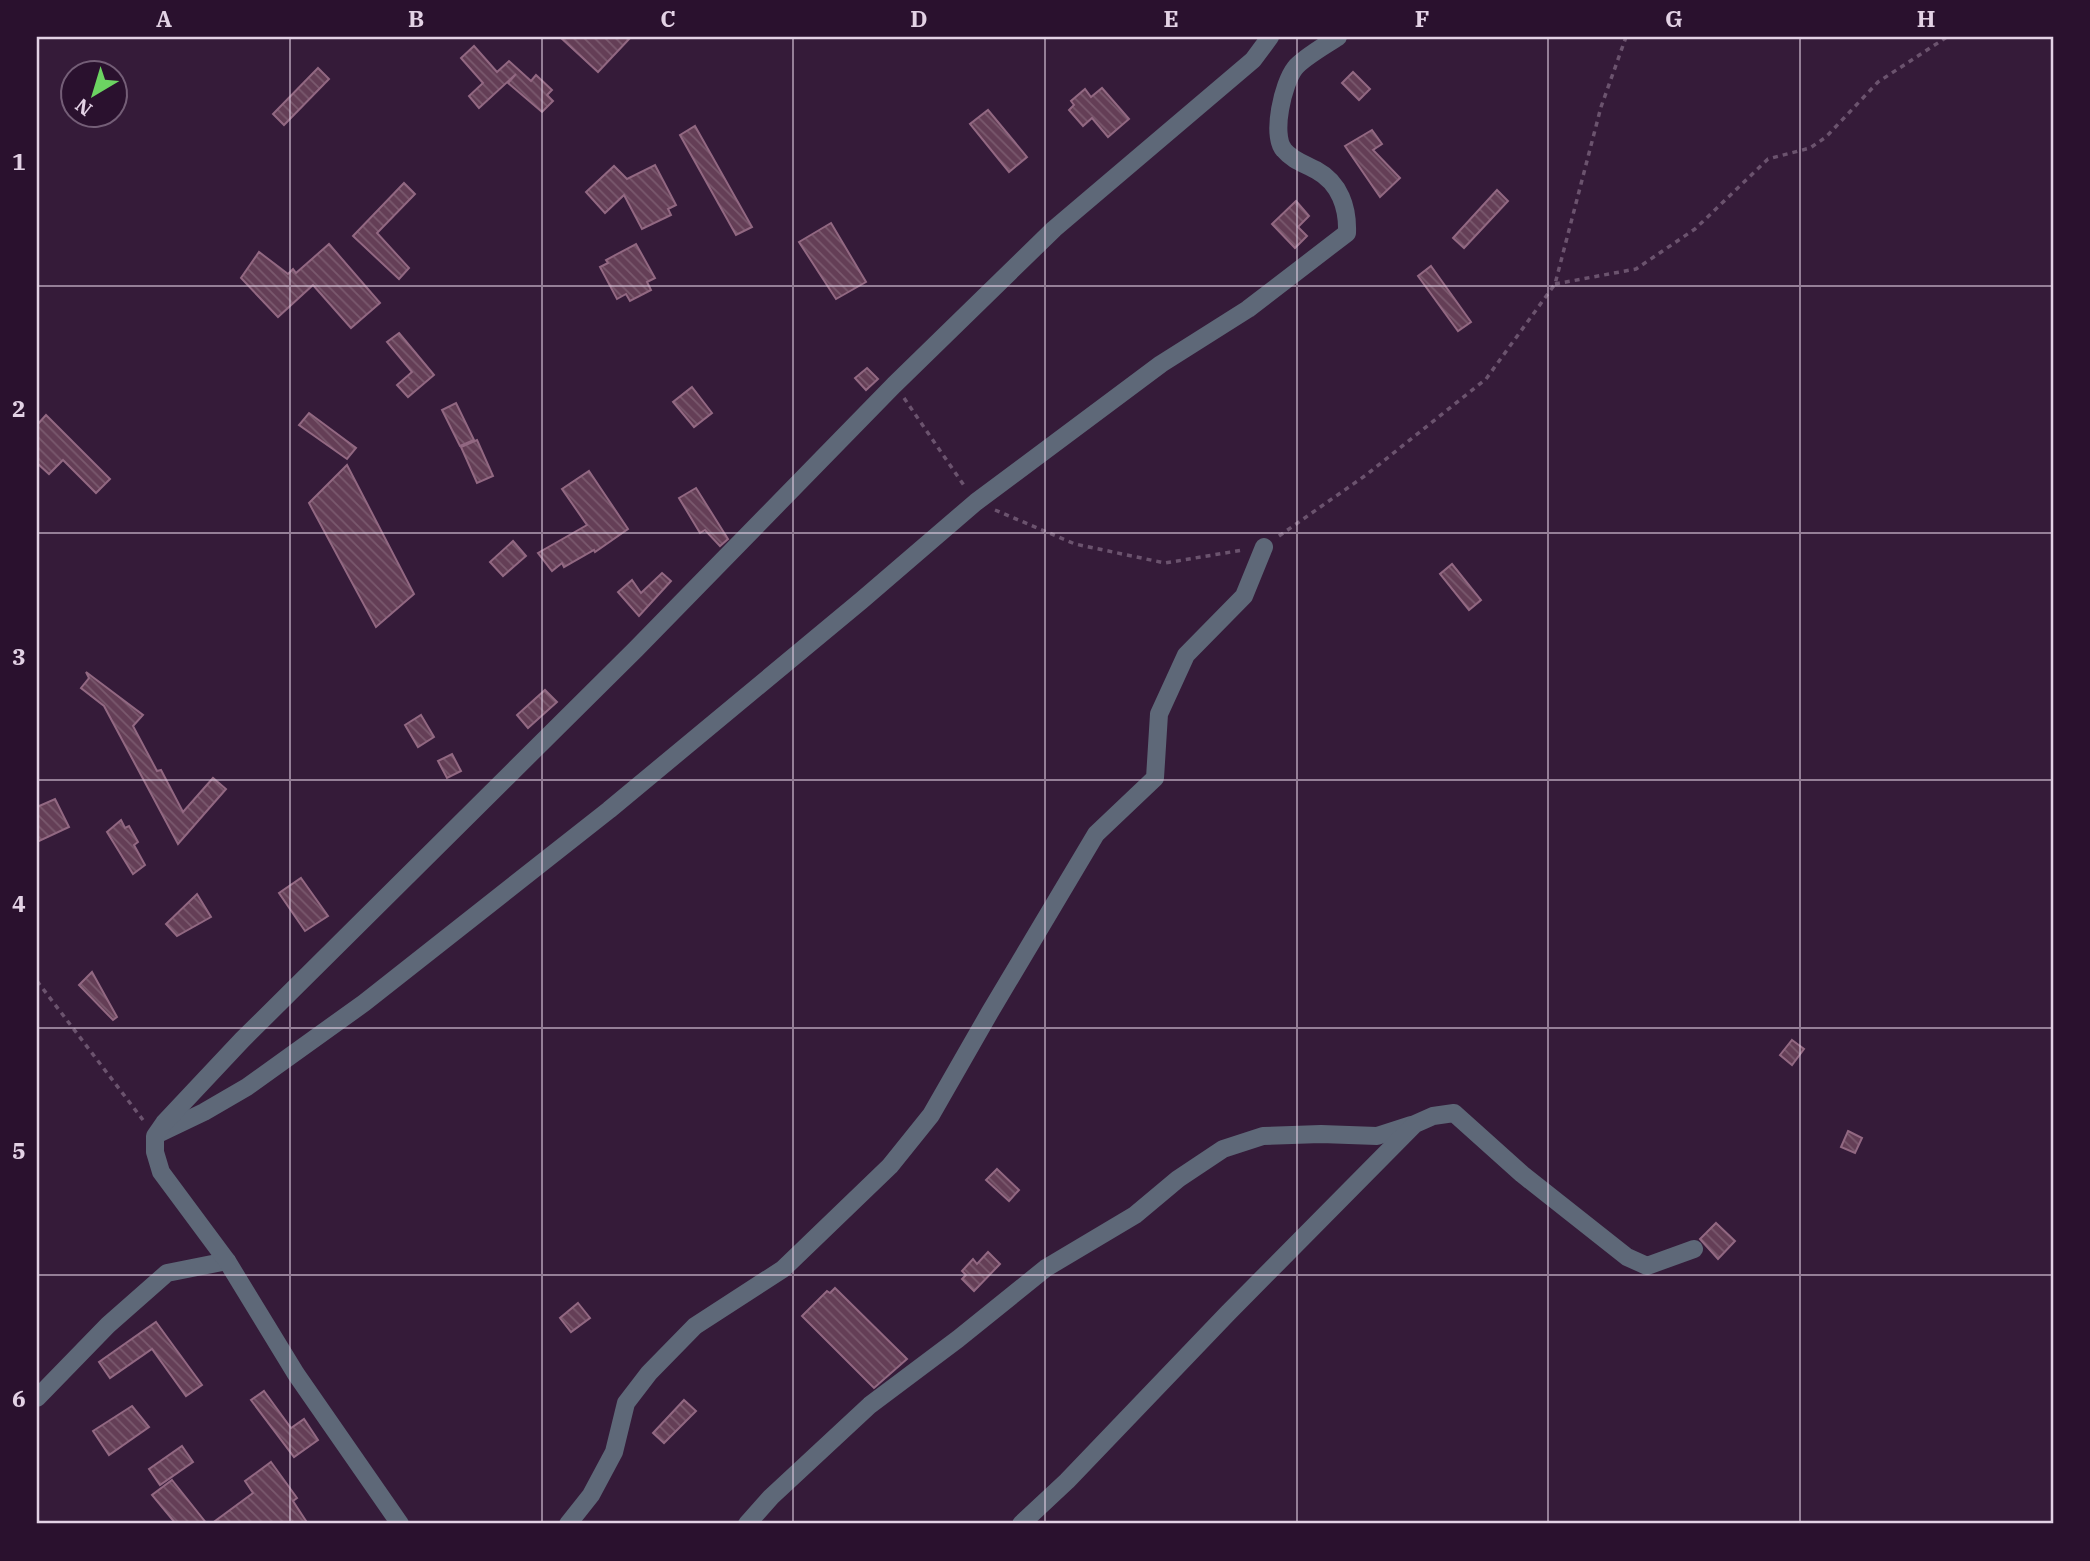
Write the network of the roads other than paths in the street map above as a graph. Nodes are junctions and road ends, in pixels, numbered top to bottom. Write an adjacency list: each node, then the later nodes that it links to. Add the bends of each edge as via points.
1 (1270, 37): 5 (street, via 1253,60 1054,229 894,385 242,1040)
2 (1338, 37): 5 (street, via 1295,68 1280,106 1278,128 1283,149 1335,187 1345,203 1347,233 976,502 609,810 364,1003 247,1087)
3 (1264, 547): 10 (street, via 1244,596 1186,655 1159,714 1154,778 1096,834 932,1115 890,1166 783,1269 695,1326 649,1373 626,1403 614,1452)
4 (1415, 1124): 6 (street, via 1454,1113 1522,1174 1627,1257 1647,1266); 11 (street, via 1377,1136 1263,1136 1223,1149 1135,1215 1046,1268 870,1405); 12 (street)
5 (155, 1136): 7 (street, via 161,1172)
6 (1694, 1249)
7 (227, 1261): 8 (street, via 167,1273); 9 (street, via 296,1374)
8 (37, 1398)
9 (400, 1524)
10 (569, 1524)
11 (747, 1524)
12 (1021, 1524)

